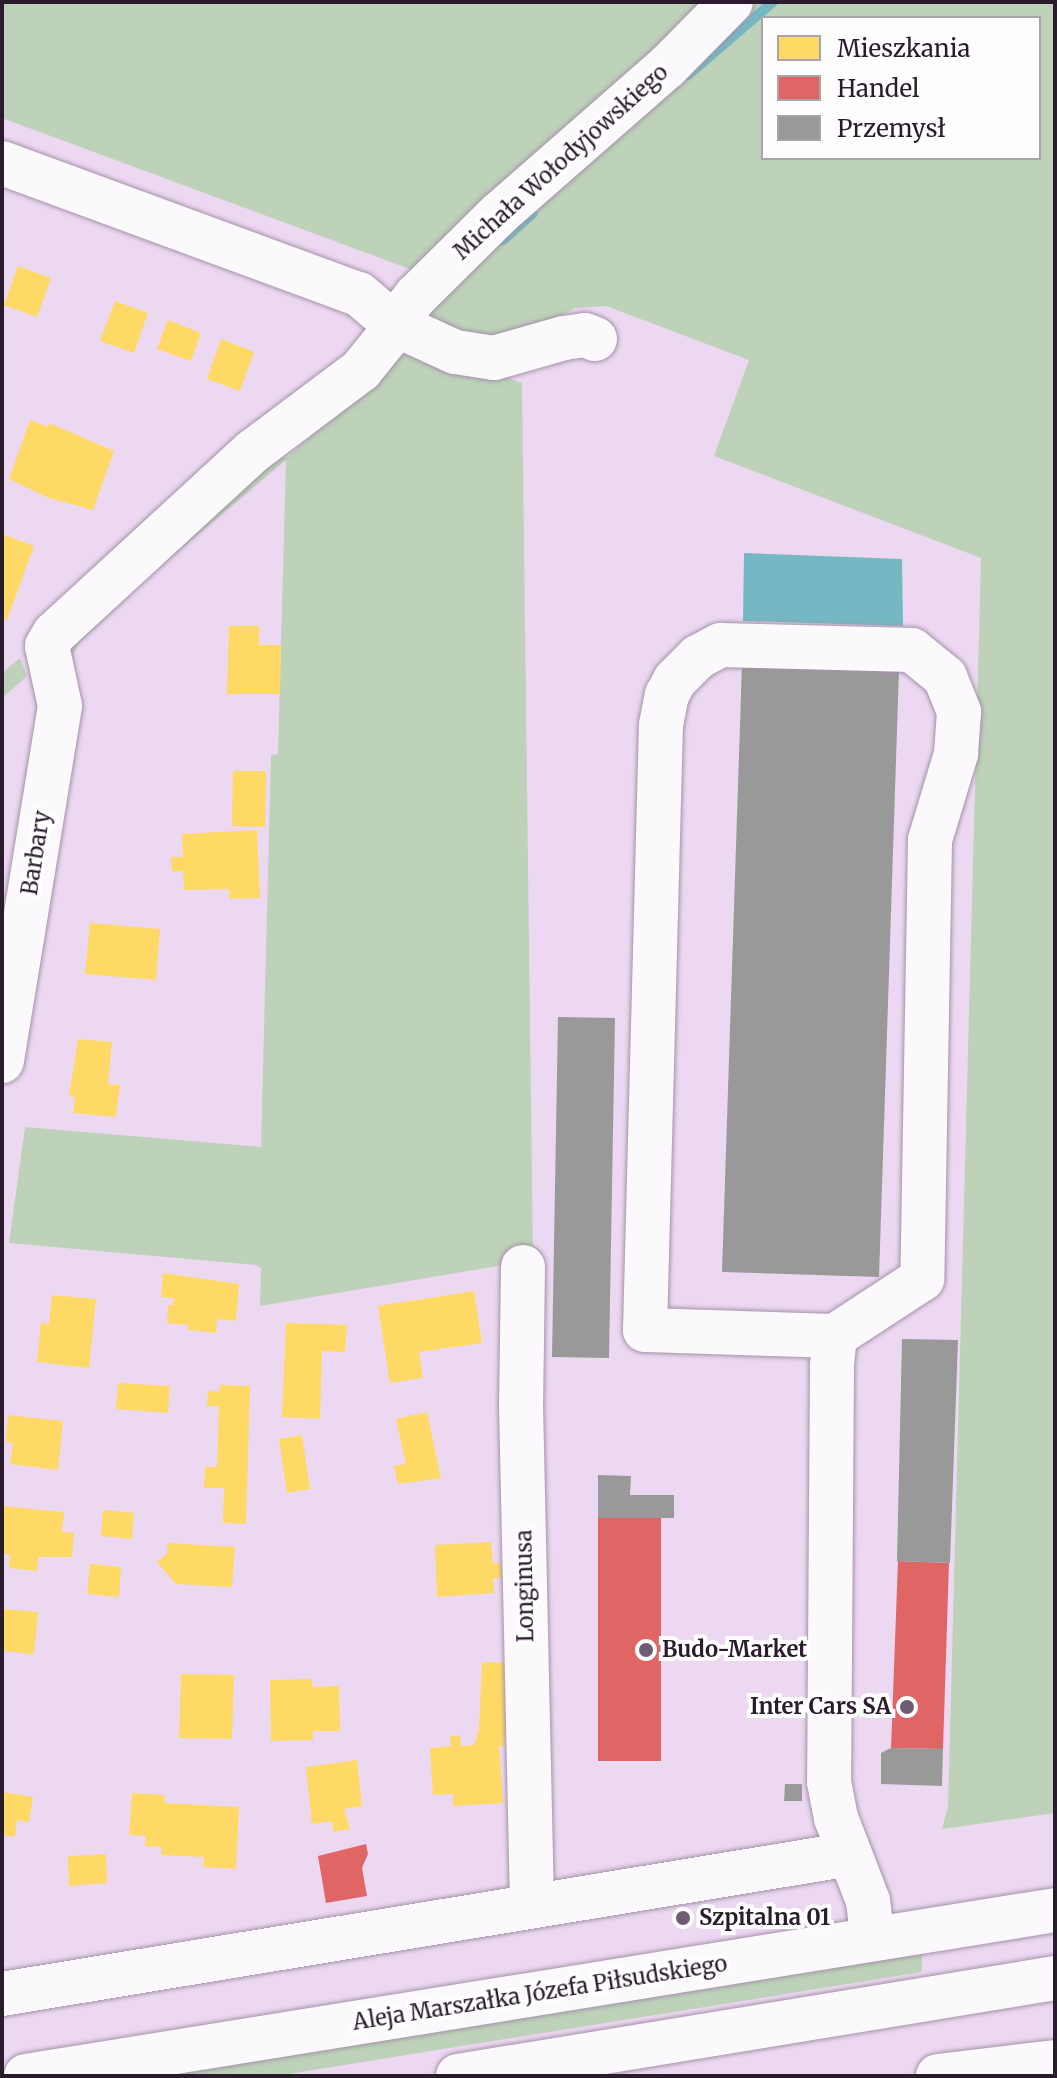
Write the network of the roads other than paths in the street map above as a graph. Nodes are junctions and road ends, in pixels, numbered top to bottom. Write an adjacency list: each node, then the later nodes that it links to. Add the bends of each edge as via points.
1 (731, 2): 3 (street, Michała Wołodyjowskiego, via 667,67 500,213)
2 (2, 163): 3 (street, via 359,294)
3 (394, 324): 4 (street, via 455,352 494,358 564,338); 5 (street, Michała Wołodyjowskiego, via 361,370 253,451)
4 (595, 339)
5 (47, 646): 6 (street, Barbary, via 60,706)
6 (2, 1061)
7 (523, 1267): 10 (street, Longinusa)
8 (835, 1336): 8 (street, via 922,1279 930,840 956,754 959,712 945,677 912,650 721,645 698,657 675,680 661,725 645,1330); 9 (street, via 829,1782)
9 (850, 1854): 10 (street); 12 (street, via 868,1901)
10 (532, 1906): 14 (street)
11 (1055, 1910): 12 (street, Aleja Marszałka Józefa Piłsudskiego)
12 (873, 1939): 17 (street, Aleja Marszałka Józefa Piłsudskiego)
13 (1055, 1978): 15 (street)
14 (2, 1994)
15 (562, 2067): 18 (street)
16 (1047, 2067): 19 (street)
17 (26, 2076)
18 (458, 2076)
19 (938, 2076)

